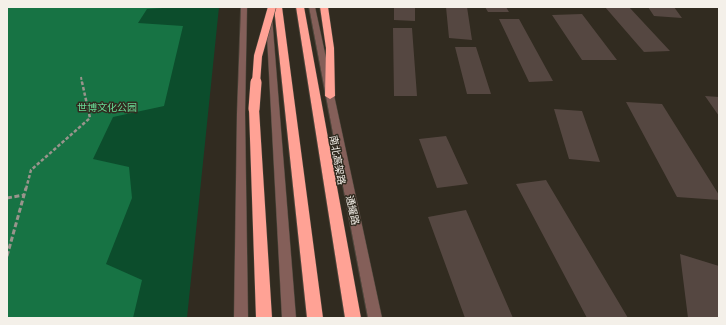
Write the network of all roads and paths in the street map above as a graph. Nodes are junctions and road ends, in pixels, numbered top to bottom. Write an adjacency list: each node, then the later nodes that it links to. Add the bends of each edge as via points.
1 (244, 7): 14 (street)
2 (268, 7): 16 (street)
3 (272, 7): 15 (highway, bridge, via 258,56 254,109)
4 (278, 7): 17 (highway)
5 (300, 7): 18 (highway, 南北高架路)
6 (312, 7): 9 (street, 通耀路)
7 (324, 10): 9 (highway, via 330,48)
8 (81, 77): 10 (path, via 90,118 31,170)
9 (330, 96): 19 (street, 通耀路)
10 (24, 195): 11 (path); 12 (path)
11 (7, 198)
12 (8, 250): 13 (path)
13 (7, 256)
14 (241, 318)
15 (264, 318)
16 (289, 318)
17 (315, 318)
18 (353, 318)
19 (375, 318)

